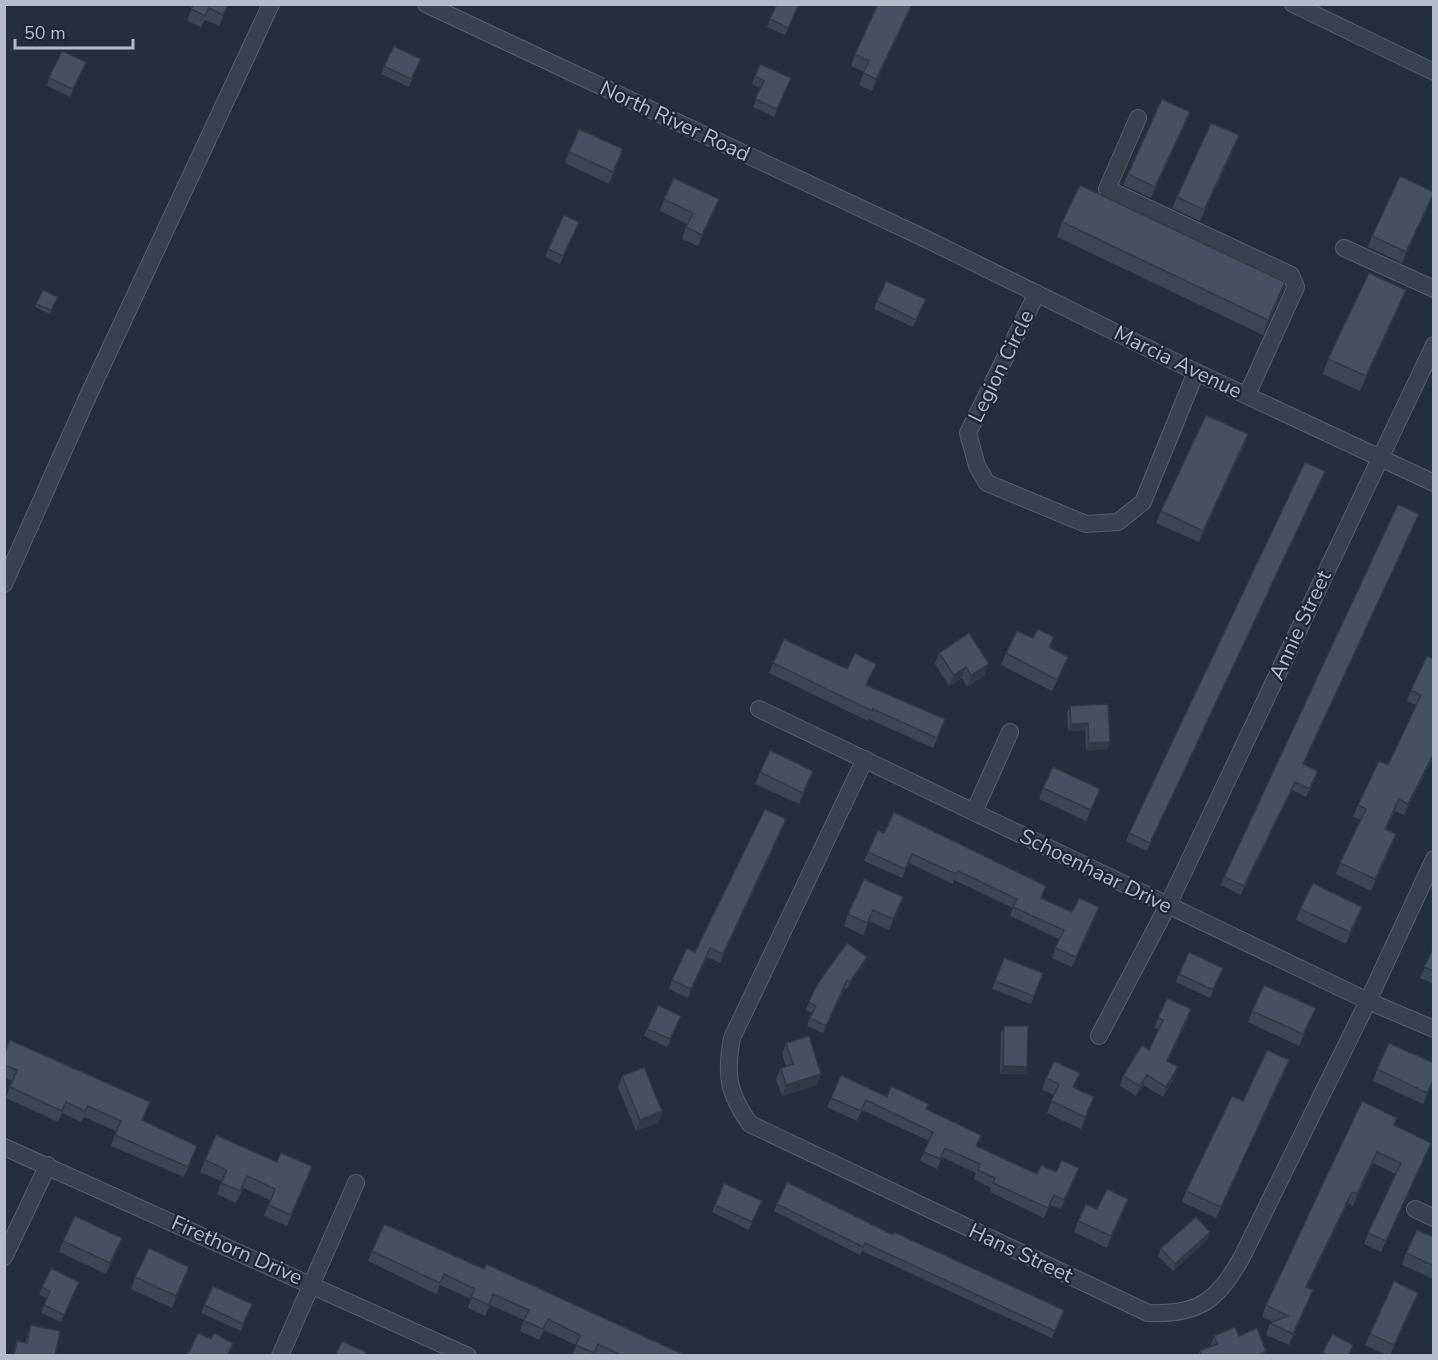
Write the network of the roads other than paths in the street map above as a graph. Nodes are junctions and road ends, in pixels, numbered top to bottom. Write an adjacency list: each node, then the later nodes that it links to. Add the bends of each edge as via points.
1 (271, 4): 15 (street)
2 (426, 4): 6 (street, North River Road)
3 (1293, 4): 4 (street)
4 (1434, 72)
5 (1138, 118): 12 (street, via 1107,189 1291,275 1296,287)
6 (924, 238): 9 (street, Marcia Avenue)
7 (1344, 248): 8 (street)
8 (1434, 289)
9 (1036, 293): 11 (street, Marcia Avenue); 11 (street, Legion Circle, via 968,433 977,466 987,483 1086,524 1118,522 1143,502)
10 (1434, 345): 13 (street, Annie Street)
11 (1196, 372): 12 (street, Marcia Avenue)
12 (1246, 395): 13 (street, Marcia Avenue)
13 (1378, 457): 14 (street, Marcia Avenue); 21 (street, Annie Street)
14 (1434, 483)
15 (4, 584)
16 (759, 709): 18 (street, Schoenhaar Drive)
17 (1010, 732): 19 (street)
18 (865, 759): 19 (street, Schoenhaar Drive); 22 (street, Hans Street, via 732,1038 727,1079 736,1104 750,1124 1148,1313 1188,1311 1208,1302 1224,1288)
19 (974, 812): 21 (street, Schoenhaar Drive)
20 (1434, 859): 22 (street, Hans Street)
21 (1168, 905): 22 (street, Schoenhaar Drive); 24 (street, Annie Street)
22 (1368, 1001): 23 (street, Schoenhaar Drive)
23 (1434, 1029)
24 (1099, 1036)
25 (4, 1147): 26 (street, Firethorn Drive)
26 (48, 1165): 30 (street); 31 (street, Firethorn Drive)
27 (356, 1183): 31 (street)
28 (1414, 1209): 29 (street)
29 (1434, 1218)
30 (4, 1257)
31 (312, 1284): 32 (street); 33 (street, Firethorn Drive)
32 (280, 1356)
33 (468, 1356)

